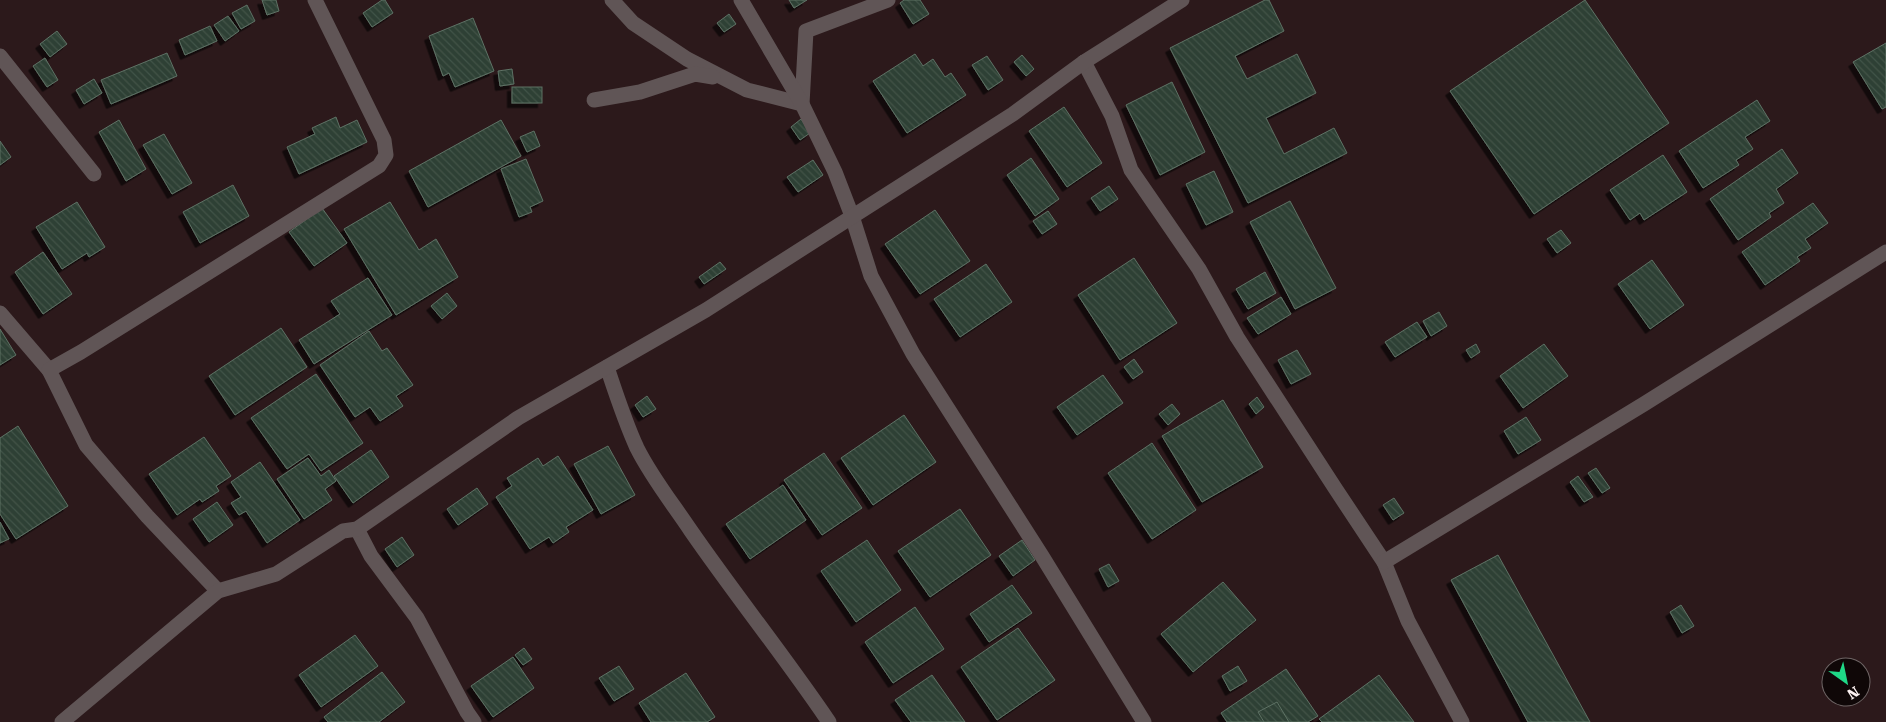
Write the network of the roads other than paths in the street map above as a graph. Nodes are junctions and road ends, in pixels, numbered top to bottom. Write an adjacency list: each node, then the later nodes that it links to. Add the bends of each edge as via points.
1 (315, 0): 16 (street, via 384,140 386,155 378,166)
2 (612, 0): 8 (street, via 633,23 687,60)
3 (741, 0): 10 (street)
4 (888, 0): 10 (street, via 806,31)
5 (1182, 0): 7 (street)
6 (0, 56): 11 (street)
7 (1084, 62): 12 (street, via 1013,114); 18 (street, via 1112,116 1131,170 1200,269 1237,337)
8 (727, 80): 9 (street, via 695,74 640,92); 10 (street, via 747,90)
9 (594, 100)
10 (802, 104): 12 (street)
11 (94, 174)
12 (852, 216): 15 (street, via 706,310); 23 (street, via 871,276 913,354)
13 (1886, 252): 18 (street)
14 (0, 313): 16 (street)
15 (607, 366): 17 (street, via 518,418); 22 (street, via 638,450 729,586 780,651)
16 (49, 370): 19 (street, via 86,445)
17 (357, 529): 19 (street, via 344,531 276,574); 21 (street, via 371,556 417,618)
18 (1384, 562): 24 (street, via 1408,621)
19 (218, 591): 20 (street)
20 (62, 722)
21 (474, 722)
22 (829, 722)
23 (1144, 722)
24 (1462, 722)

